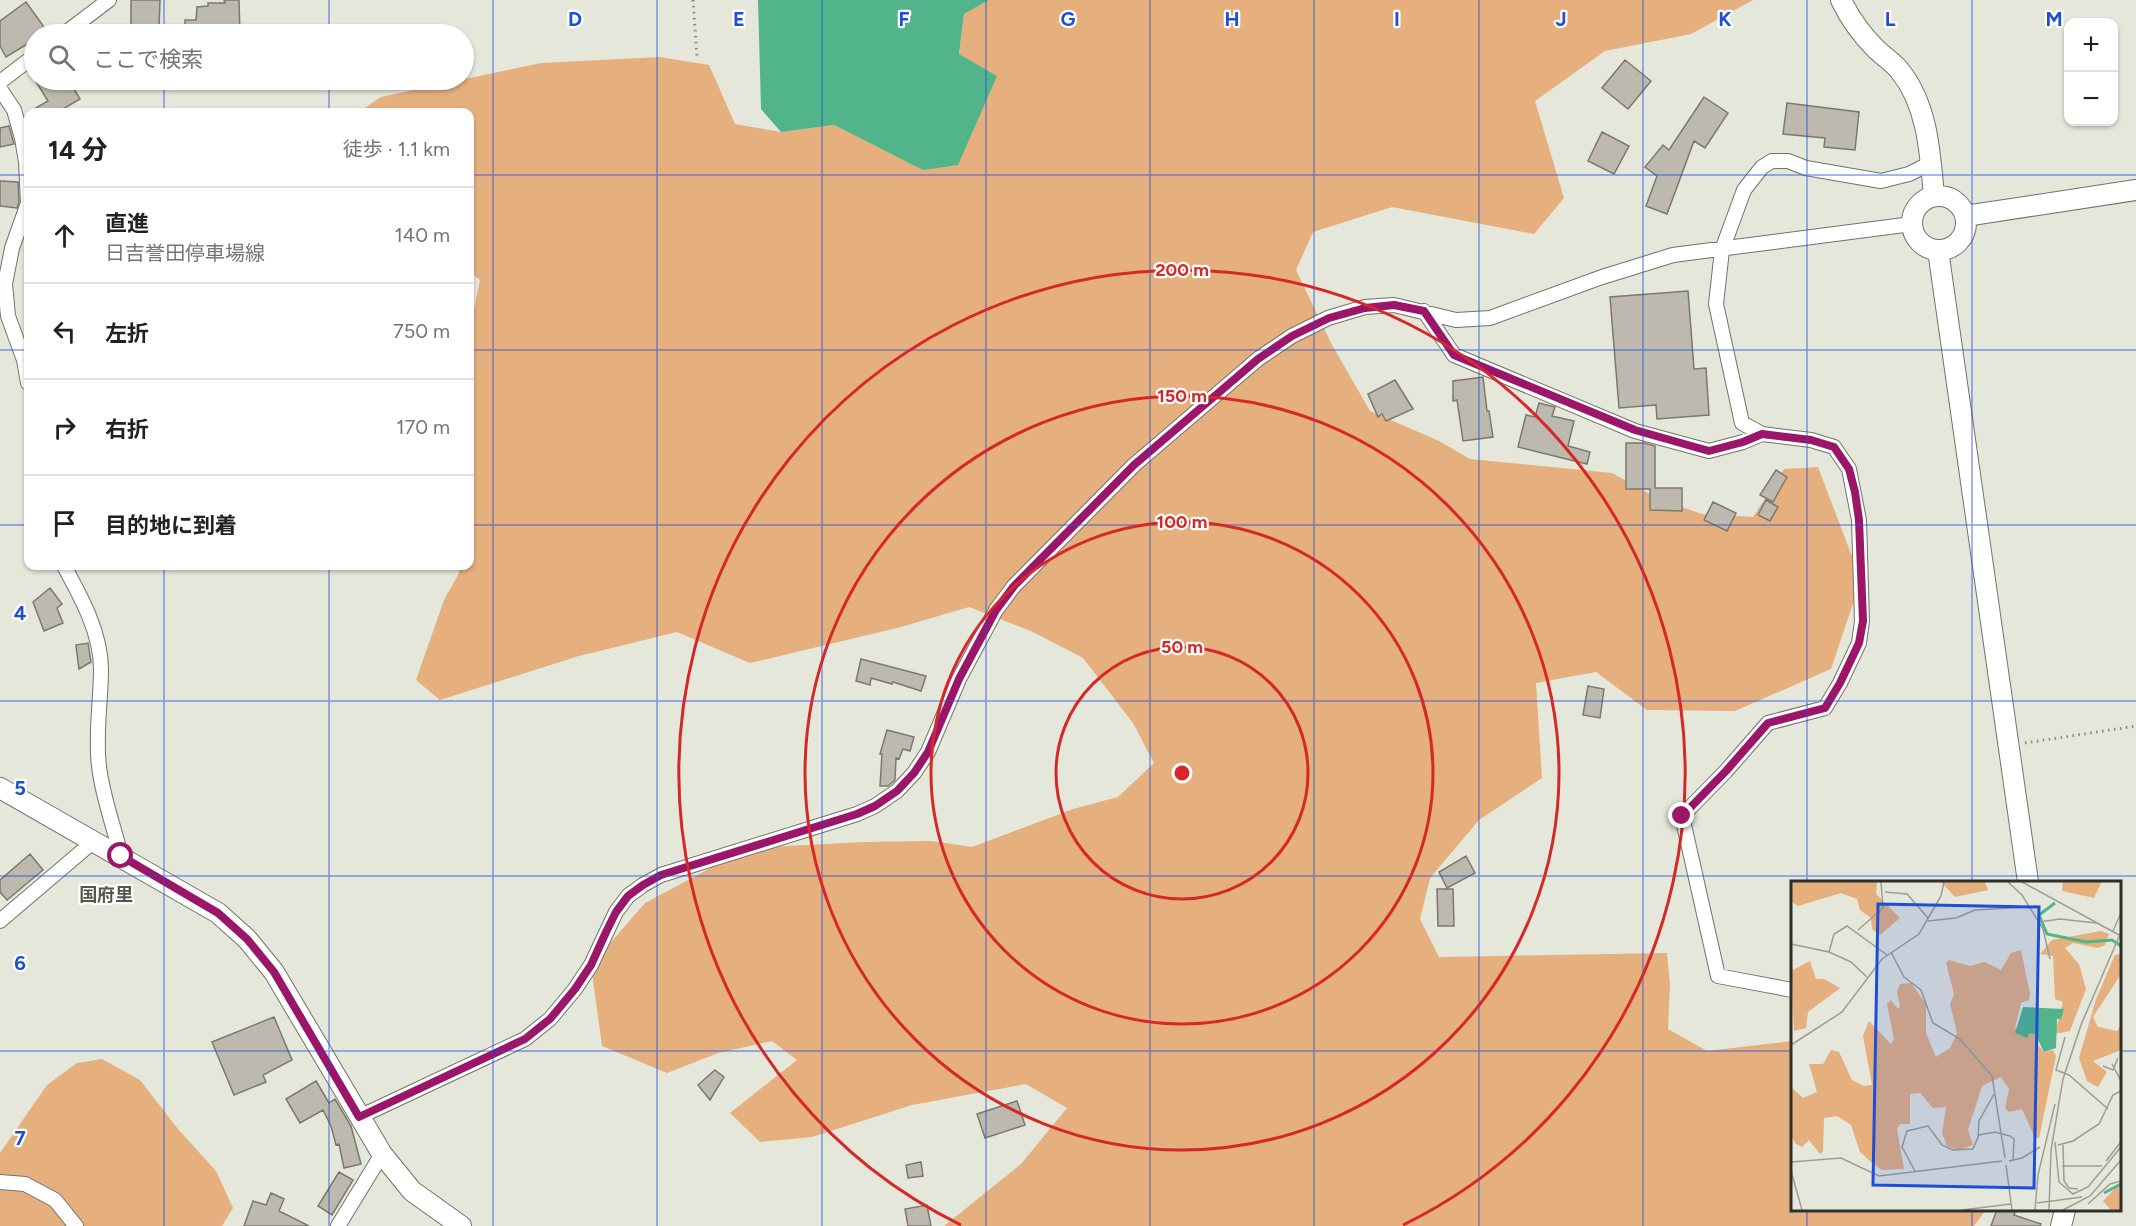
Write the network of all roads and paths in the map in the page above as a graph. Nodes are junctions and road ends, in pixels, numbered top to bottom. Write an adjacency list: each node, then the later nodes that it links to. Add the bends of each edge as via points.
1 (109, 0): 4 (street)
2 (693, 0): 5 (path)
3 (1841, 0): 10 (street, via 1859,30 1899,70 1914,92)
4 (77, 24)
5 (697, 56)
6 (24, 64): 7 (street)
7 (0, 82)
8 (0, 89): 9 (street, via 14,110)
9 (24, 150)
10 (1931, 163): 12 (street); 16 (street, via 1881,181 1772,161 1762,167 1744,190)
11 (2136, 190): 14 (street)
12 (1934, 195): 14 (street, via 1952,198); 15 (street, via 1918,205)
13 (24, 214): 19 (street, via 5,284 8,316)
14 (1965, 216): 17 (street, via 1961,239)
15 (1912, 224): 16 (street); 17 (street, via 1922,244)
16 (1722, 250): 18 (street, via 1673,255 1636,265 1491,318 1456,320); 20 (street, via 1716,304 1743,423)
17 (1938, 250): 23 (street)
18 (1424, 311): 20 (street, via 1454,355 1635,430 1709,451); 30 (street, via 1394,305 1365,308 1329,318 1292,336 1258,359 1134,465 1014,586 996,610 959,679 928,752 897,791 857,814 661,875 643,885 616,912 591,965 550,1019 525,1039)
19 (24, 360)
20 (1762, 434): 29 (street, via 1834,447 1849,469 1859,520 1863,621 1859,643 1825,708 1768,723 1682,816 1718,976)
21 (66, 570): 26 (street, via 94,632 101,667 99,766)
22 (2136, 726): 23 (path)
23 (2008, 746): 27 (street)
24 (0, 788): 25 (street)
25 (94, 841): 26 (street); 28 (street)
26 (121, 856): 30 (street, via 218,913 247,939 274,972)
27 (2028, 881)
28 (0, 921)
29 (1791, 990)
30 (359, 1117): 31 (street)
31 (382, 1154): 35 (street); 36 (street, via 412,1191)
32 (0, 1182): 34 (street, via 25,1184 55,1200)
33 (2065, 1211): 37 (street)
34 (76, 1226)
35 (338, 1226)
36 (461, 1226)
37 (2061, 1226)

